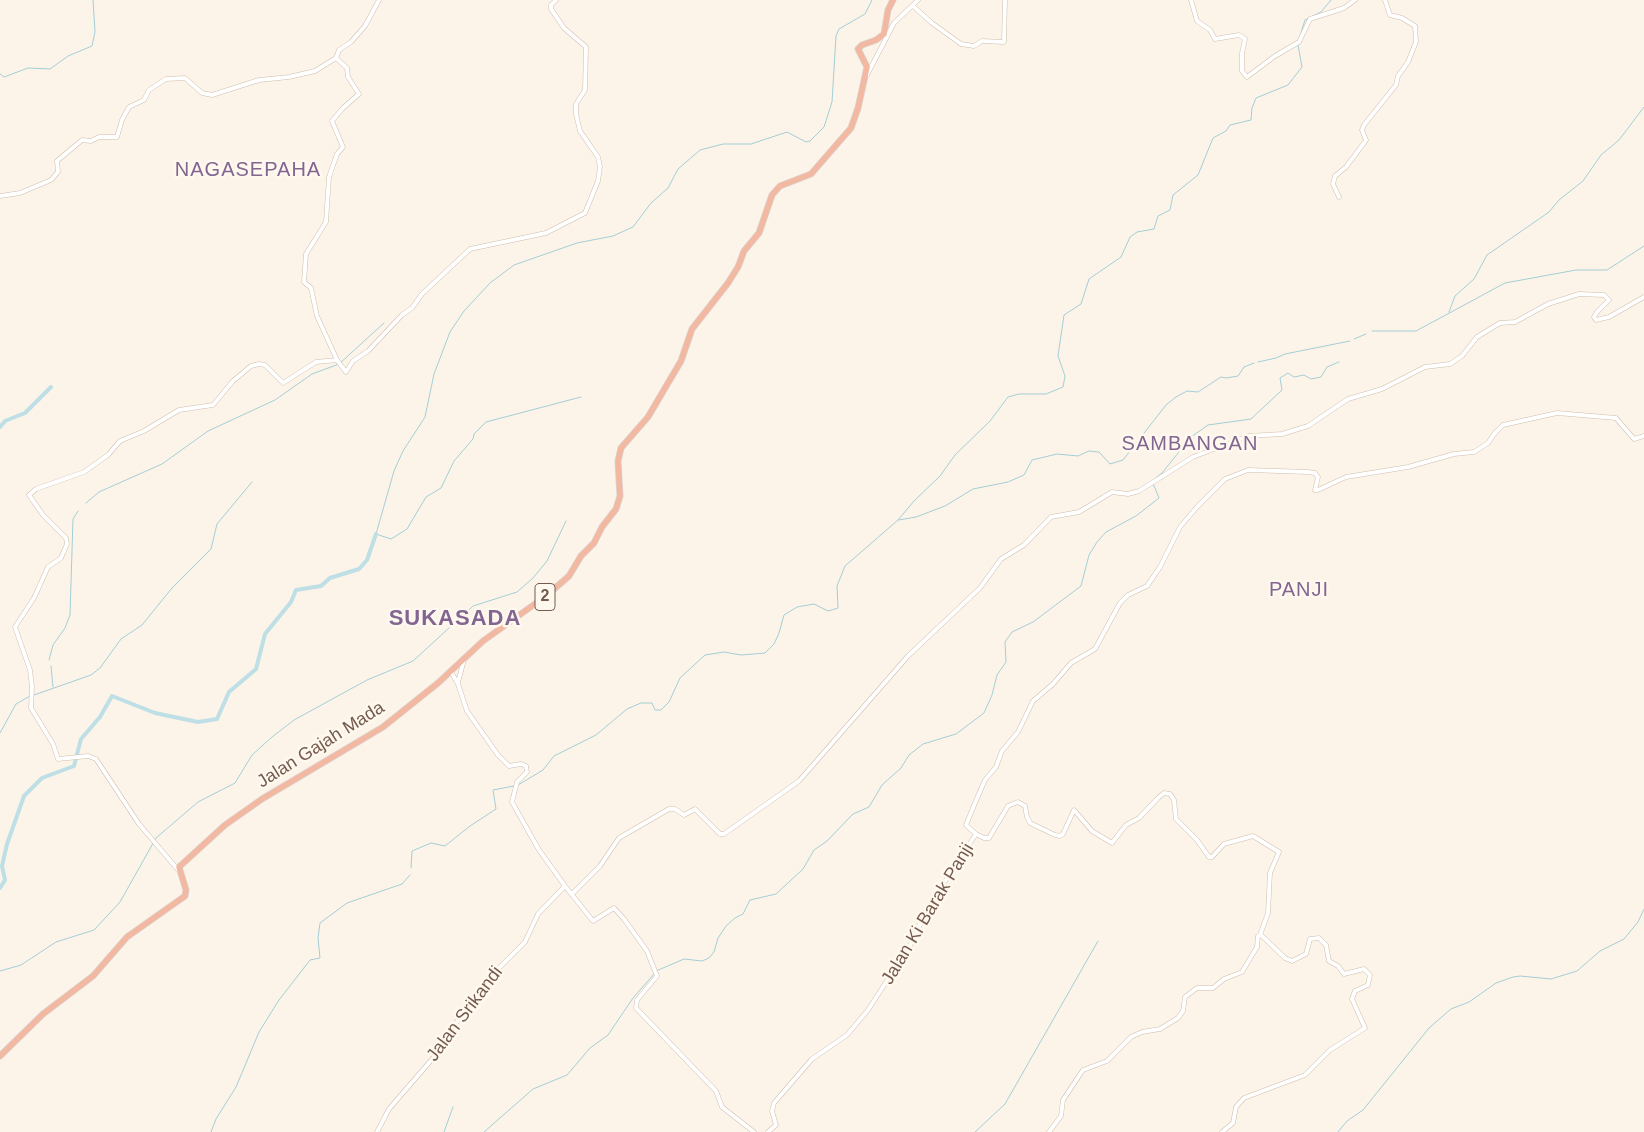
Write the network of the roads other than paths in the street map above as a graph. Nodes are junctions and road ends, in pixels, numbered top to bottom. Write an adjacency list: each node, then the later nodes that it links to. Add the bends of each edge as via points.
1 (379, 0): 10 (street, via 365,26 351,42 338,50)
2 (556, 0): 15 (street, via 551,9 564,28 586,48 585,90 576,104 576,114 580,131 598,157 600,167 585,213 544,234 470,249 368,351 353,361 348,371 344,371)
3 (893, 0): 11 (highway, Jalan Gajah Mada / 2, via 884,34 858,49 866,67)
4 (918, 0): 9 (street)
5 (1005, 0): 9 (street, via 1004,42 982,41 974,46 961,44)
6 (1190, 0): 7 (street, via 1197,21 1210,30 1214,39 1239,35 1245,39 1242,71 1246,77 1298,42 1310,19 1344,8)
7 (1355, 0)
8 (1385, 0): 13 (street, via 1390,15 1415,26 1415,44 1396,85 1364,125 1364,143 1333,178 1333,187)
9 (913, 6): 11 (street, via 898,18 887,34)
10 (336, 58): 12 (street, via 315,70 258,80 212,95 202,93 185,78 164,80 149,90 144,100 129,107 117,137 82,140 57,161 58,172 51,180 21,193); 15 (street, via 347,68 348,77 359,94 332,120 342,147 329,177 326,222 306,254 304,282 313,293 317,316)
11 (861, 94): 17 (highway, Jalan Gajah Mada / 2, via 851,128 816,168 806,177 776,189 759,233 744,251 733,275 692,329 681,361 651,411 621,448 618,461 619,501 594,543 582,554 562,584 483,641)
12 (0, 196)
13 (1339, 197)
14 (1644, 297): 23 (street, via 1596,320 1597,312 1609,300 1604,295 1579,294 1548,304 1518,321 1500,323 1481,334 1462,356 1450,364 1424,367 1382,389 1348,399 1301,429 1282,434 1252,435 1201,454 1132,493 1112,492 1079,512 1051,517 1024,545 1005,555 980,588 908,656 808,774 752,816 721,834 695,809 684,815 669,809 619,838 600,866)
15 (338, 362): 21 (street, via 319,361 283,383 265,365 252,366 233,381 213,405 179,410 120,441 80,474 31,492 29,496 67,542 62,556 48,567 36,594 15,626 30,670 32,710 54,744 58,759 91,756 100,763 153,842)
16 (1644, 436): 20 (street, Jalan Ki Barak Panji, via 1634,439 1616,418 1557,413 1503,425 1488,443 1474,452 1346,477 1318,490 1315,490 1318,477 1315,473 1253,470 1229,477 1197,507 1175,535 1149,582 1141,590 1128,595 1118,606 1095,649 1071,663 1033,701 1018,732 1002,751 978,795 966,825)
17 (460, 666): 18 (highway, Jalan Gajah Mada / 2); 19 (street)
18 (450, 672): 19 (street); 21 (highway, Jalan Gajah Mada / 2, via 373,733 234,817)
19 (458, 684): 22 (street, via 469,714 501,759 509,766 526,766 526,772 514,792 513,806)
20 (976, 834): 24 (street, via 989,838 1008,806 1018,802 1025,806 1029,822 1054,835 1063,834 1074,810 1092,831 1112,843 1126,825 1138,820 1164,793 1170,794 1176,819 1209,857 1223,844 1253,836 1279,852 1270,873 1268,913); 28 (street, Jalan Ki Barak Panji, via 925,912 916,936 873,1004 847,1035 812,1059 774,1102 772,1110 776,1125)
21 (178, 868): 25 (highway, via 185,896 131,934 90,978 40,1016)
22 (565, 886): 23 (street); 26 (street, Jalan Srikandi, via 538,914 525,942 494,972 463,1012 438,1053 389,1109)
23 (572, 894): 27 (street, via 593,921 611,908 617,909 644,948 655,972 656,978 635,1003 636,1008 716,1091 722,1107)
24 (1260, 935): 29 (street, via 1257,947 1242,972 1226,977 1213,988 1198,988 1185,997 1183,1011 1178,1018 1160,1029 1130,1038 1107,1061 1083,1070 1063,1100 1061,1116); 30 (street, via 1292,961 1305,956 1310,939 1319,938 1326,944 1328,961 1344,974 1362,969 1367,971 1371,976 1369,983 1355,992 1352,999 1365,1028 1330,1050 1306,1074 1244,1098 1236,1107 1233,1123)
25 (0, 1056)
26 (377, 1132)
27 (754, 1132)
28 (768, 1132)
29 (1048, 1132)
30 (1222, 1132)

